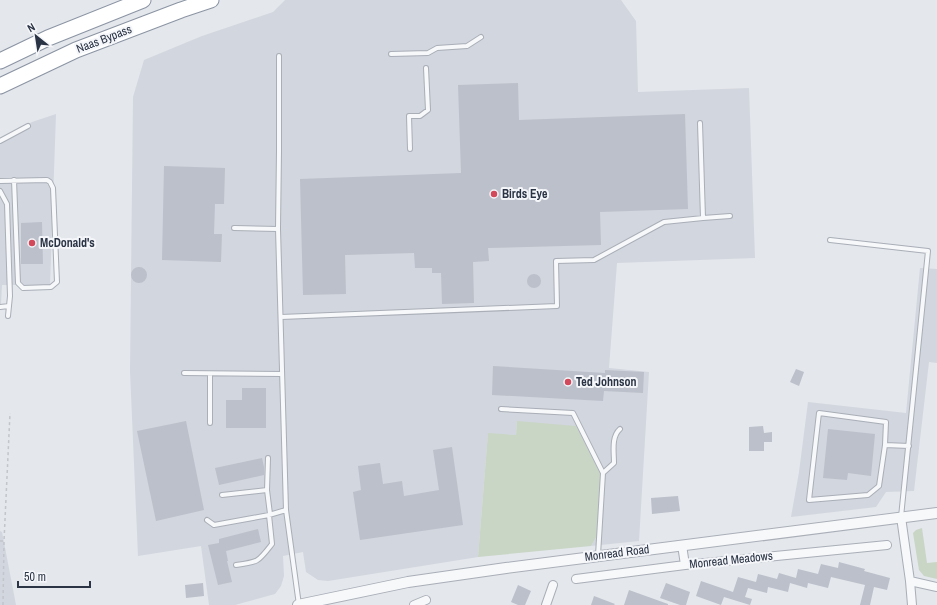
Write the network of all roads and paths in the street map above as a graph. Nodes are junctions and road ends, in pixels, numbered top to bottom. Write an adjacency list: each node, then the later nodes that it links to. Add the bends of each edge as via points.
1 (143, 0): 6 (highway, Naas Bypass, via 48,38)
2 (211, 0): 8 (highway, Naas Bypass, via 76,50)
3 (481, 37): 4 (lane, via 467,46 437,48 428,53)
4 (391, 54)
5 (279, 56): 19 (lane)
6 (0, 61)
7 (426, 68): 12 (lane, via 428,110 420,116 409,116)
8 (0, 86)
9 (700, 123): 17 (lane)
10 (28, 126): 11 (lane)
11 (0, 141)
12 (410, 149)
13 (14, 180): 13 (lane, via 18,283 23,288 51,287 58,282 53,188 47,180); 14 (lane)
14 (0, 181)
15 (0, 191): 21 (lane, via 7,204)
16 (730, 216): 17 (lane)
17 (703, 218): 24 (lane, via 664,222 594,260 556,260 557,306)
18 (234, 228): 19 (lane)
19 (278, 229): 24 (lane)
20 (830, 240): 33 (lane, via 928,251)
21 (9, 306): 22 (lane); 23 (lane)
22 (0, 307)
23 (8, 316)
24 (281, 317): 27 (lane)
25 (184, 373): 26 (lane)
26 (210, 374): 27 (lane); 30 (lane)
27 (282, 374): 38 (lane)
28 (501, 409): 35 (lane, via 573,412)
29 (10, 413): 44 (path)
30 (210, 423)
31 (620, 429): 35 (lane, via 616,432 614,443 614,464)
32 (885, 445): 32 (lane, via 878,486 868,494 809,500 819,413 886,422); 33 (lane)
33 (908, 446): 41 (lane)
34 (268, 458): 36 (lane)
35 (603, 473): 47 (lane)
36 (267, 490): 37 (lane); 40 (lane)
37 (222, 495)
38 (286, 510): 40 (lane); 56 (lane)
39 (937, 513): 41 (street, Monread Road)
40 (270, 514): 42 (lane, via 214,525); 48 (lane, via 272,544 255,562)
41 (901, 517): 45 (street, Monread Road); 51 (street)
42 (207, 520)
43 (0, 542): 44 (path)
44 (4, 542): 55 (path)
45 (682, 545): 47 (street, Monread Road); 49 (street)
46 (887, 545): 49 (street, Monread Meadows)
47 (598, 556): 56 (street, Monread Road, via 408,582)
48 (236, 565)
49 (685, 565): 50 (street, Monread Meadows)
50 (576, 579)
51 (910, 581): 53 (street); 59 (street)
52 (552, 585): 58 (street)
53 (937, 587)
54 (426, 600): 57 (street)
55 (3, 605)
56 (298, 605)
57 (414, 605)
58 (546, 605)
59 (912, 605)

